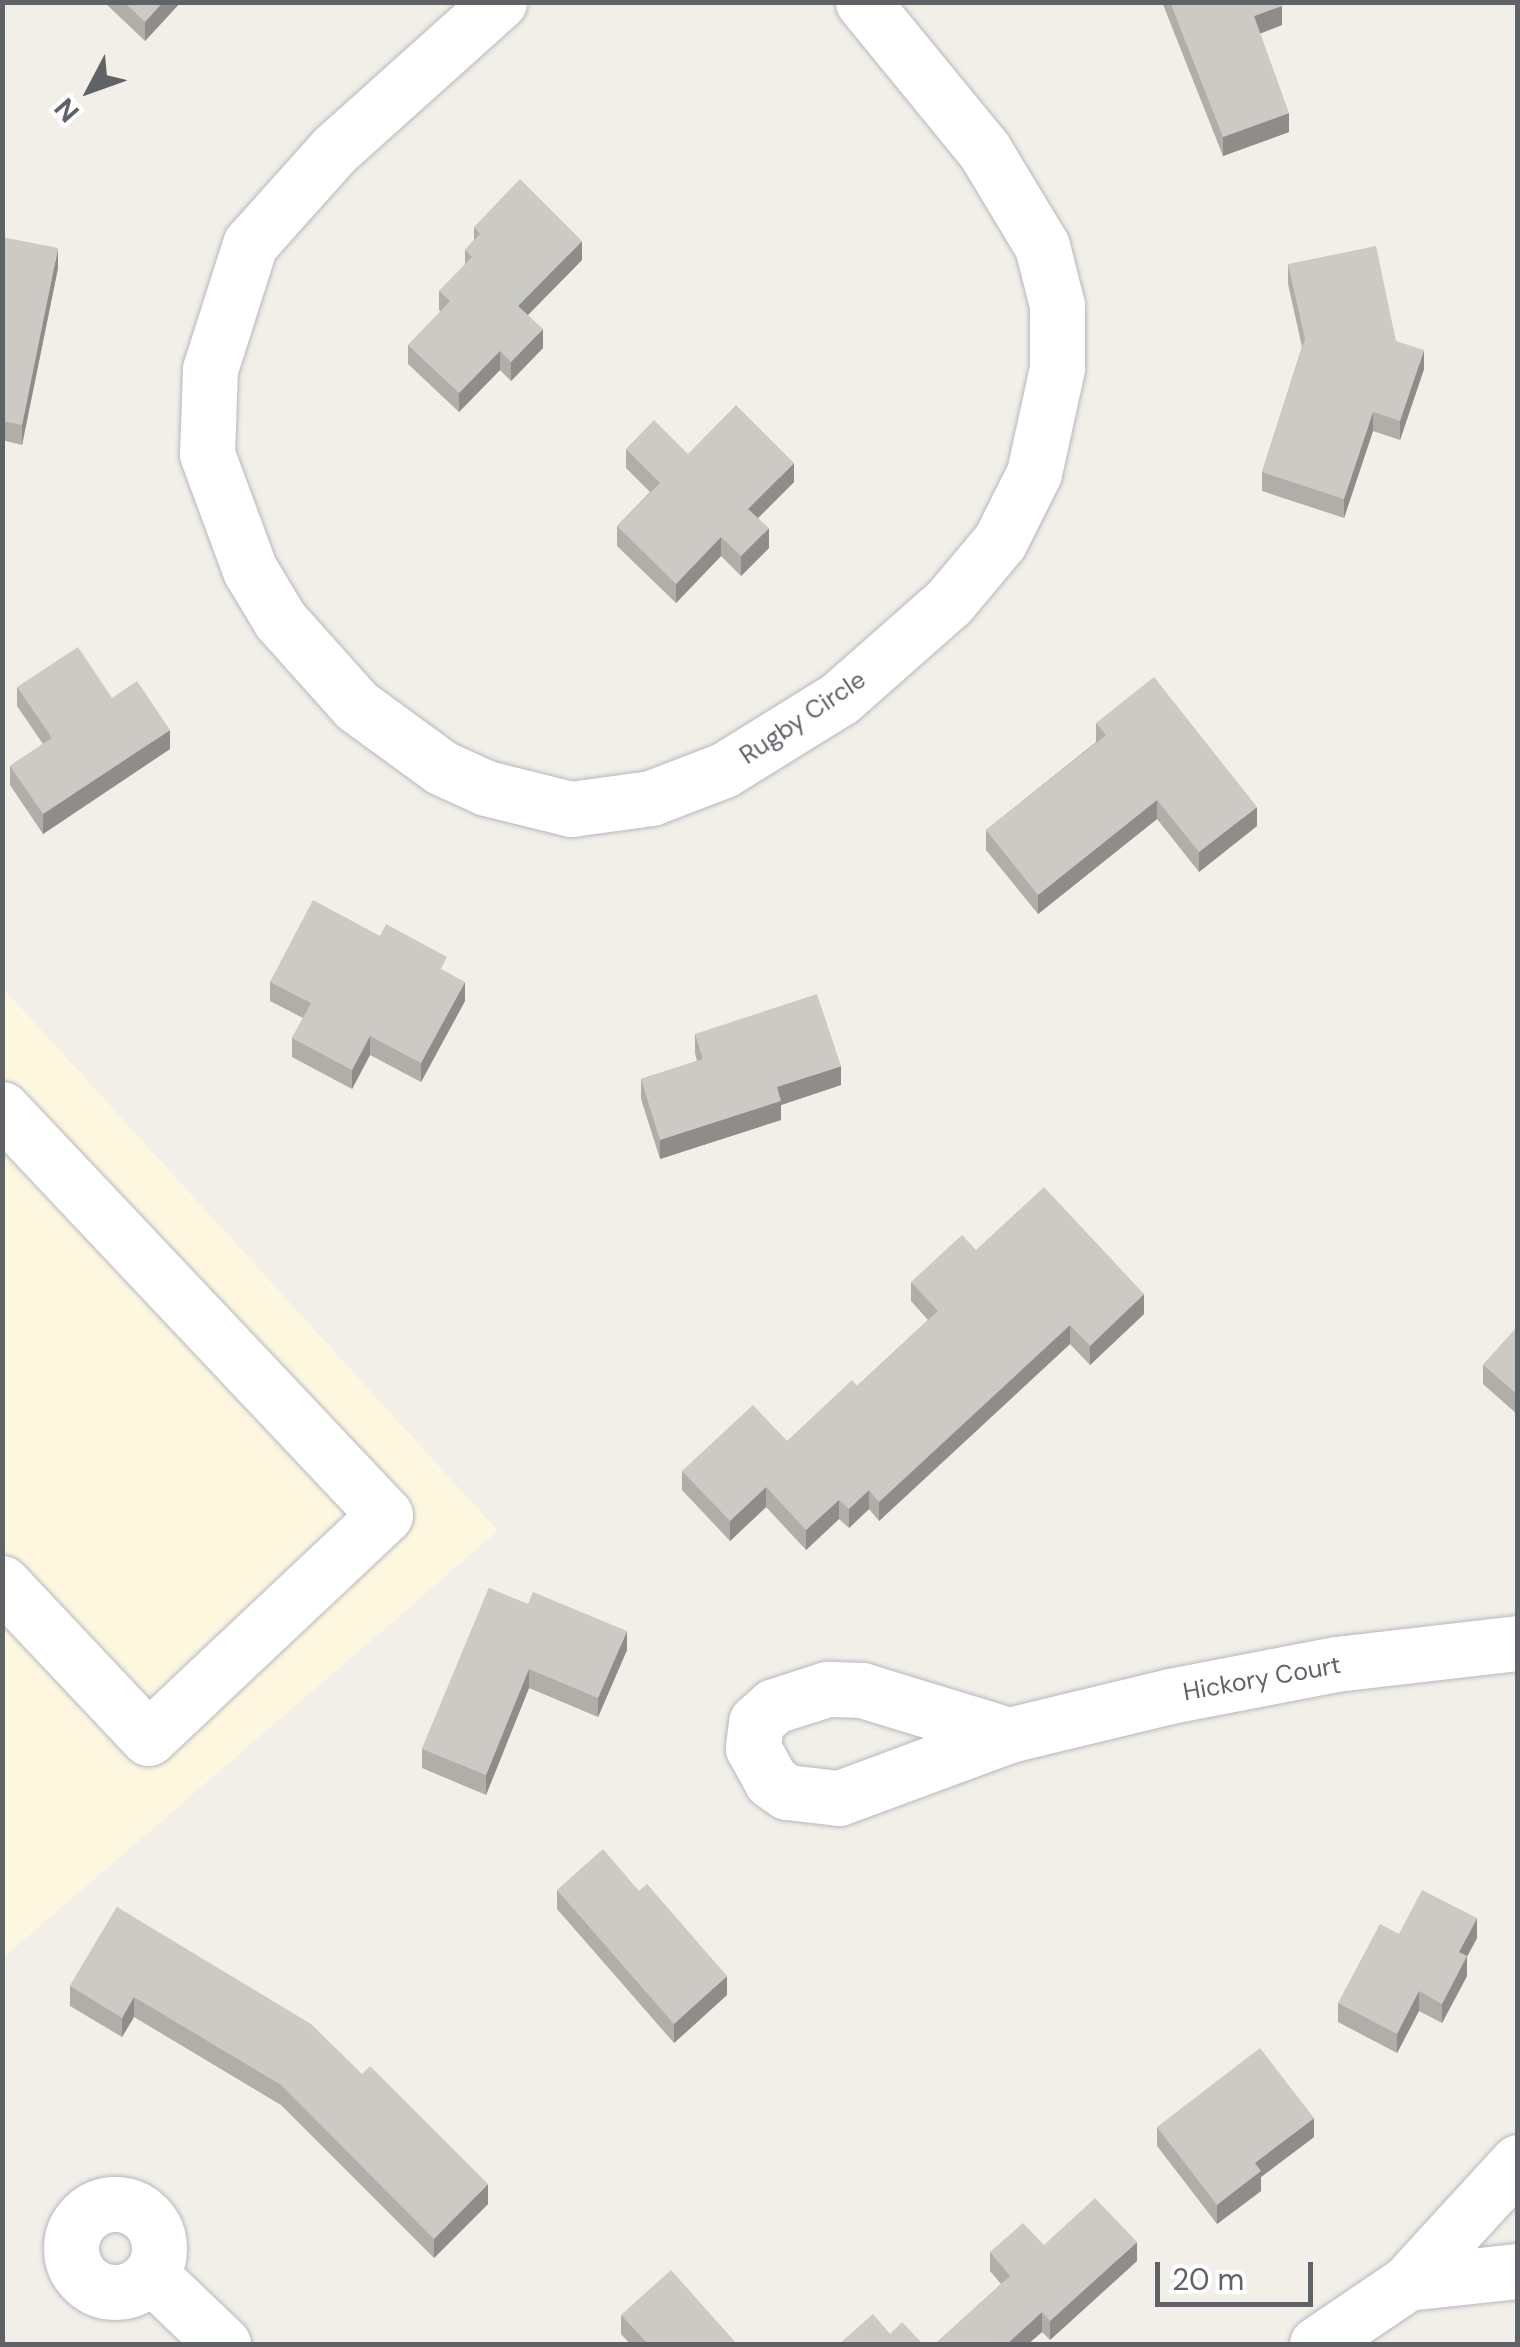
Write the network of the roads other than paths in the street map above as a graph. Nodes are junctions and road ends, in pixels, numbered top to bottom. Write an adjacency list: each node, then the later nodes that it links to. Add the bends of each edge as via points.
1 (499, 2): 2 (street, Rugby Circle, via 335,149 250,244 210,369 206,454 250,570 280,620 357,706 442,768 530,802 571,809 651,798 724,770 840,698 949,602 1000,541 1034,473 1057,368 1056,305 1042,246 984,150)
2 (863, 2)
3 (2, 1109): 4 (street, via 384,1515 148,1738)
4 (2, 1583)
5 (1518, 1642): 6 (street, Hickory Court, via 1252,1678)
6 (1009, 1735)
7 (1518, 2162): 10 (street)
8 (1518, 2272): 10 (street)
9 (151, 2275): 11 (street)
10 (1407, 2284): 12 (street)
11 (223, 2344)
12 (1317, 2344)

